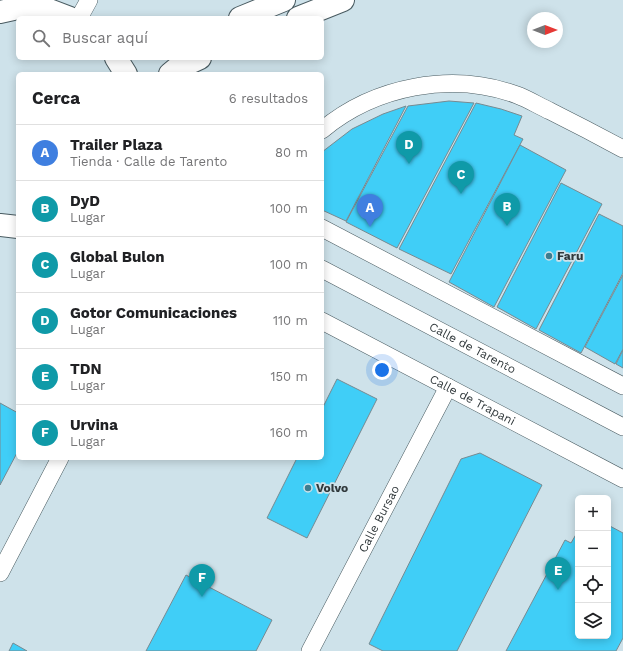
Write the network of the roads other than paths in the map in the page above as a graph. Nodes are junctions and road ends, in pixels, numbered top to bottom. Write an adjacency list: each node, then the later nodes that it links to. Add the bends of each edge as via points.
1 (88, 0): 6 (street)
2 (284, 0): 7 (main road)
3 (343, 0): 8 (main road)
4 (0, 12): 5 (main road, via 18,8 49,10)
5 (65, 16)
6 (80, 16)
7 (245, 16)
8 (303, 16)
9 (117, 60): 11 (main road)
10 (196, 60): 12 (main road)
11 (125, 72)
12 (172, 72)
13 (324, 121): 15 (street, via 350,103 390,86 416,80 450,77 489,81 520,89)
14 (324, 129): 16 (street, via 353,109 392,92 417,86 451,83 489,86 518,95)
15 (623, 141)
16 (623, 149)
17 (324, 222): 24 (street)
18 (0, 225): 19 (main road)
19 (16, 227)
20 (324, 229): 25 (street)
21 (324, 270): 27 (street, Calle de Tarento)
22 (324, 277): 28 (street, Calle de Tarento)
23 (324, 322): 26 (street, Calle de Trapani)
24 (623, 378)
25 (623, 386)
26 (448, 387): 30 (street, Calle de Trapani); 32 (street, Calle Bursao)
27 (623, 427)
28 (623, 433)
29 (59, 460): 31 (street)
30 (623, 479)
31 (0, 573)
32 (310, 651)

